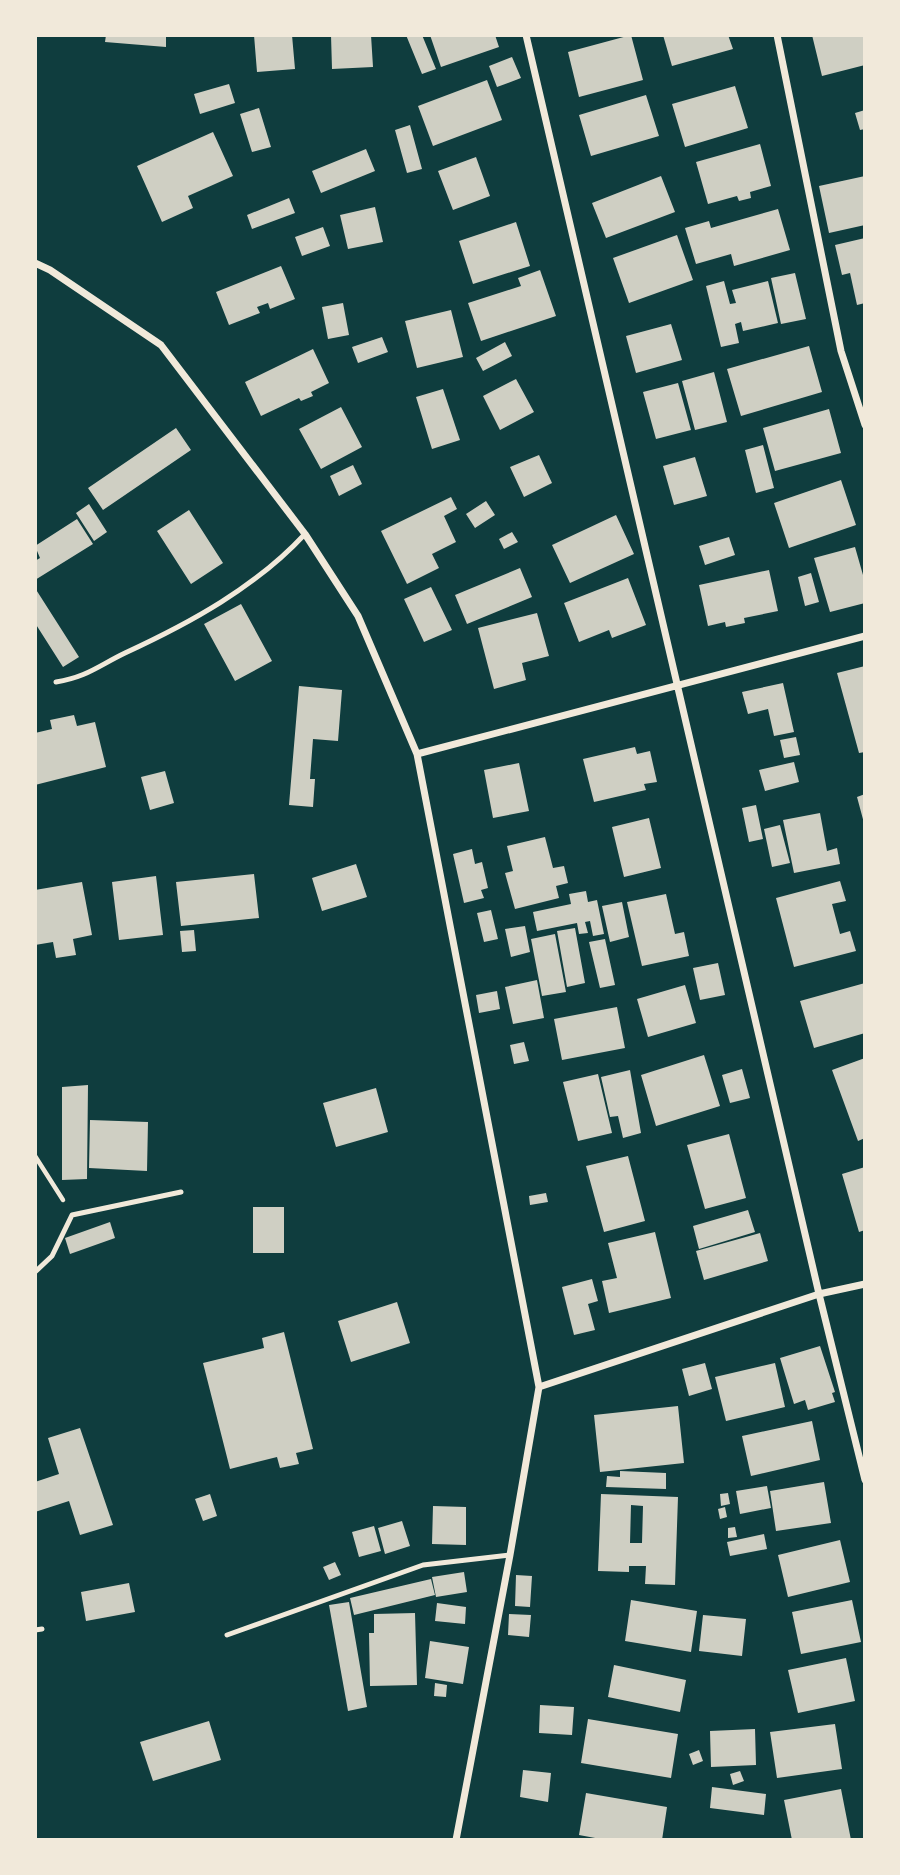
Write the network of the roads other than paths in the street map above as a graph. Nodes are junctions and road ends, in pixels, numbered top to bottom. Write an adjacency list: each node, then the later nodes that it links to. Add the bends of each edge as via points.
1 (526, 35): 8 (street)
2 (777, 35): 4 (street, via 841,351)
3 (35, 263): 5 (street, via 161,345)
4 (865, 425)
5 (305, 534): 7 (lane, via 277,564 178,630 82,678); 9 (street, via 358,616)
6 (865, 636): 8 (street)
7 (56, 681)
8 (679, 683): 9 (street); 13 (street)
9 (417, 754): 14 (street)
10 (181, 1192): 11 (lane, via 72,1215 52,1256)
11 (35, 1272)
12 (865, 1284): 13 (street)
13 (819, 1294): 14 (street); 15 (street)
14 (538, 1387): 16 (street)
15 (865, 1480)
16 (510, 1555): 17 (lane, via 423,1565); 18 (street)
17 (227, 1635)
18 (456, 1840)

